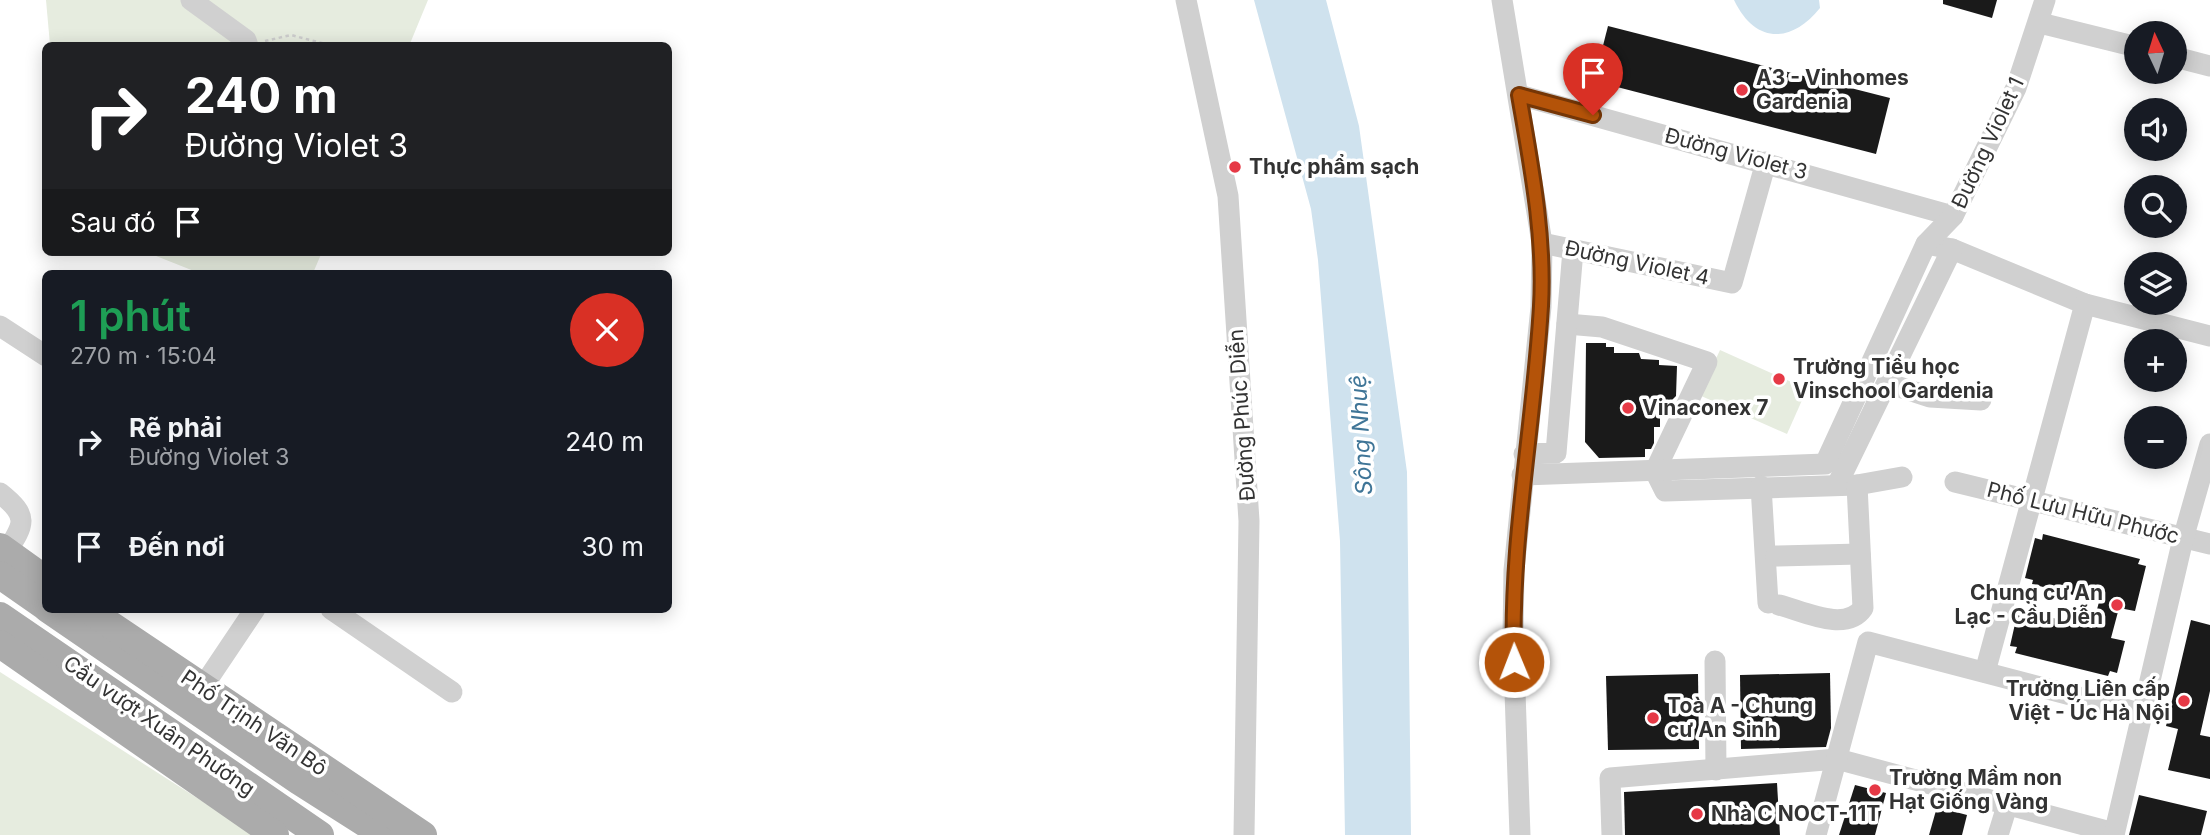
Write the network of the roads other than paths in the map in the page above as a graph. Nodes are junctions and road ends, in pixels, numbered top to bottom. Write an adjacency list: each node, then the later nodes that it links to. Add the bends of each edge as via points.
1 (191, 0): 6 (street)
2 (1186, 0): 61 (street, Đường Phúc Diễn, via 1228,197 1249,522)
3 (1502, 0): 10 (street)
4 (2045, 0): 5 (street, Đường Violet 1)
5 (2040, 23): 7 (street); 12 (street, Đường Violet 1, via 2016,88)
6 (244, 42)
7 (2124, 44)
8 (2188, 60): 9 (street)
9 (2210, 66)
10 (1519, 95): 11 (street, Đường Violet 3); 13 (street)
11 (1766, 162): 12 (street, Đường Violet 3); 16 (street, Đường Violet 4, via 1732,283)
12 (1953, 216): 14 (street, Đường Violet 1)
13 (1542, 243): 16 (street, Đường Violet 4); 26 (street, via 1541,307)
14 (1926, 244): 15 (street); 27 (street, Đường Violet 1, via 1825,464)
15 (1952, 249): 17 (street); 22 (street)
16 (1573, 250): 18 (street)
17 (2085, 303): 20 (street); 34 (street)
18 (1567, 324): 25 (street); 27 (street, via 1602,327 1707,362)
19 (0, 326): 21 (street)
20 (2210, 336)
21 (42, 353)
22 (1887, 383): 23 (street, via 1930,397); 31 (street)
23 (1981, 400)
24 (2210, 444): 35 (street)
25 (1556, 453): 26 (street); 28 (street)
26 (1523, 464): 28 (street); 62 (street, via 1513,635)
27 (1655, 471): 28 (street); 32 (street, via 1665,491)
28 (1559, 475)
29 (1902, 477): 31 (street)
30 (1955, 482): 34 (street, Phố Lưu Hữu Phước)
31 (1847, 485): 32 (street); 37 (street)
32 (1761, 486): 37 (street, via 1774,604 1833,620 1858,614 1863,607)
33 (0, 493): 39 (street, via 22,516 23,527)
34 (2031, 498): 35 (street, Phố Lưu Hữu Phước); 49 (street)
35 (2183, 538): 36 (street, Phố Lưu Hữu Phước); 52 (street)
36 (2210, 544)
37 (1860, 554): 38 (street)
38 (1776, 556)
39 (2, 558): 40 (main road); 41 (main road, Cầu vượt Xuân Phương)
40 (42, 578)
41 (42, 602)
42 (54, 613): 59 (main road, Cầu vượt Xuân Phương)
43 (93, 613): 50 (main road, Phố Trịnh Văn Bô)
44 (252, 613): 50 (street)
45 (337, 613): 51 (street)
46 (0, 616): 58 (main road, Cầu vượt Xuân Phương)
47 (0, 644): 57 (main road)
48 (1715, 661): 54 (street)
49 (1985, 672): 52 (street); 53 (street, via 1868,642)
50 (202, 688): 60 (main road, Phố Trịnh Văn Bô)
51 (452, 692)
52 (2143, 715): 56 (street)
53 (1837, 759): 54 (street); 55 (street); 64 (street)
54 (1716, 770): 63 (street, via 1610,778)
55 (2007, 806): 56 (street); 65 (street)
56 (2114, 834)
57 (275, 835)
58 (320, 835)
59 (384, 835)
60 (423, 835)
61 (1244, 835)
62 (1520, 835)
63 (1612, 835)
64 (1816, 835)
65 (1998, 835)

